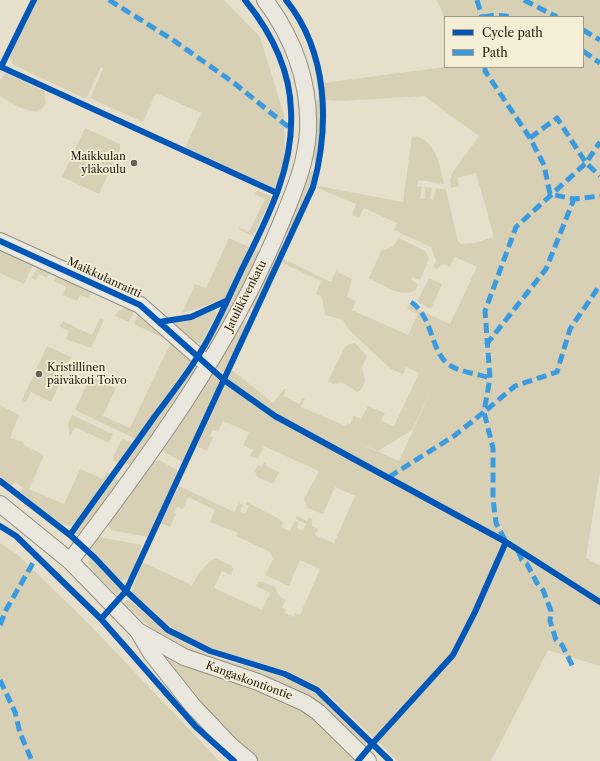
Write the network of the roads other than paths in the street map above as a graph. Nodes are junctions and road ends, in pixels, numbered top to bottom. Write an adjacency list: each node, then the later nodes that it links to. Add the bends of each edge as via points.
1 (265, 0): 3 (street, Jatulikivenkatu, via 291,41 302,76 308,110 304,164 298,184 265,258 239,312)
2 (0, 241): 3 (street, Maikkulanraitti, via 140,305)
3 (208, 365): 5 (street, Jatulikivenkatu, via 151,452)
4 (0, 504): 5 (street, Kangaskontiontie)
5 (70, 561): 6 (street, Kangaskontiontie)
6 (138, 631): 7 (street, Kangaskontiontie, via 151,653 192,706); 8 (street, Kangaskontiontie, via 184,657 265,685 305,703 328,721)
7 (249, 761)
8 (368, 761)

